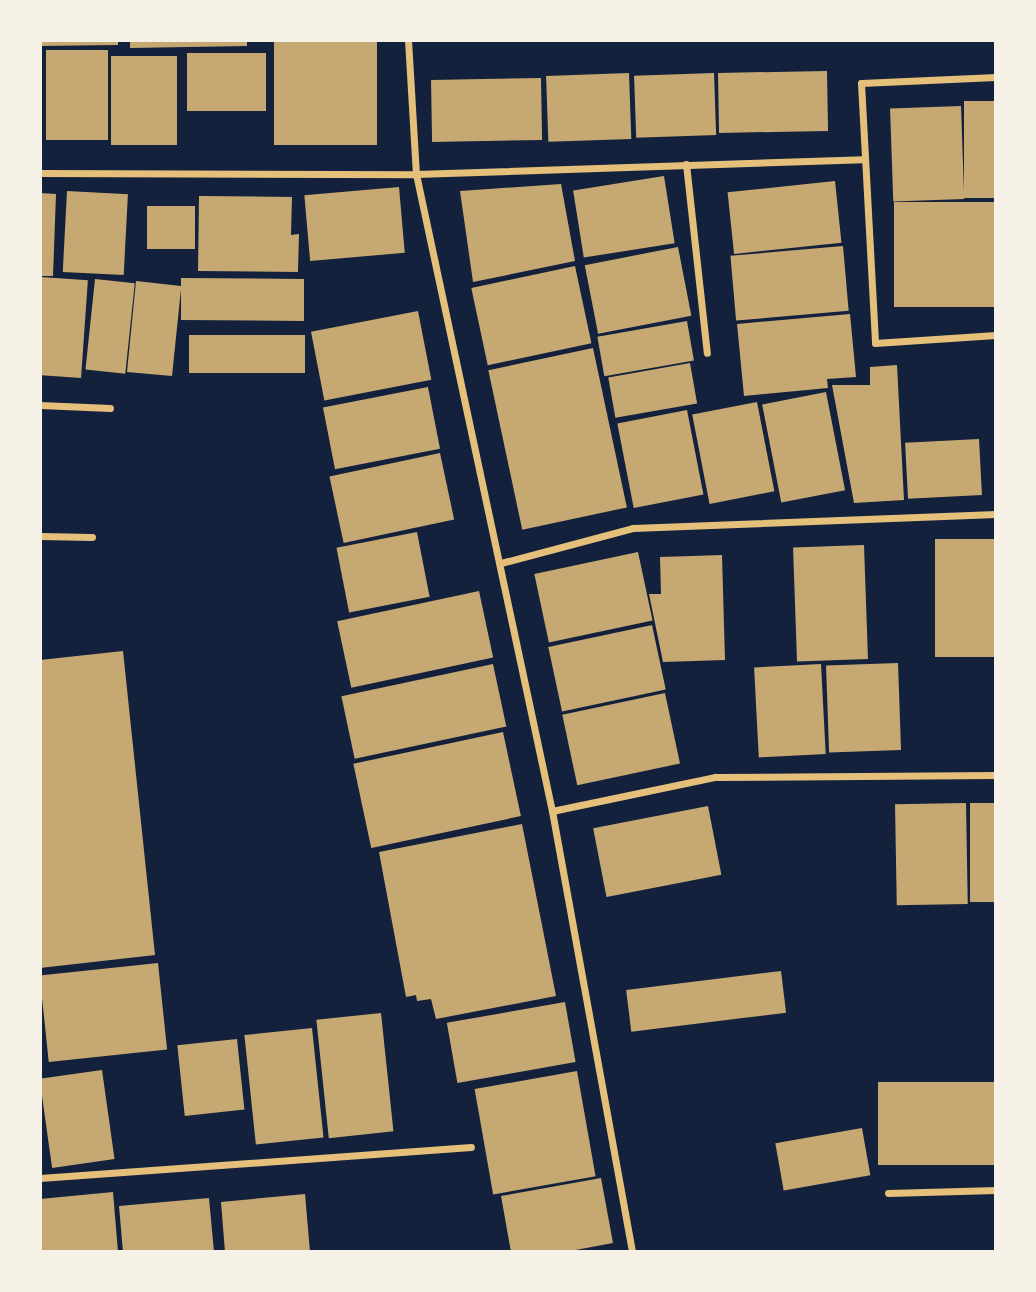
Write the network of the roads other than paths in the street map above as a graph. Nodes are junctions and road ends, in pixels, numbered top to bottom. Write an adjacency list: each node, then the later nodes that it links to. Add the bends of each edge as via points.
1 (408, 40): 6 (street)
2 (996, 77): 3 (street, via 861,83)
3 (863, 159): 4 (street); 7 (street, via 875,342)
4 (686, 164): 6 (street); 8 (street)
5 (40, 173): 6 (street)
6 (416, 174): 14 (street)
7 (996, 335)
8 (707, 353)
9 (40, 405): 10 (street)
10 (110, 408)
11 (996, 514): 14 (street, via 633,528)
12 (40, 536): 13 (street)
13 (92, 537)
14 (501, 564): 16 (street)
15 (996, 775): 16 (street, via 715,777)
16 (552, 811): 21 (street)
17 (471, 1147): 18 (street)
18 (40, 1178)
19 (996, 1190): 20 (street)
20 (888, 1193)
21 (632, 1252)

